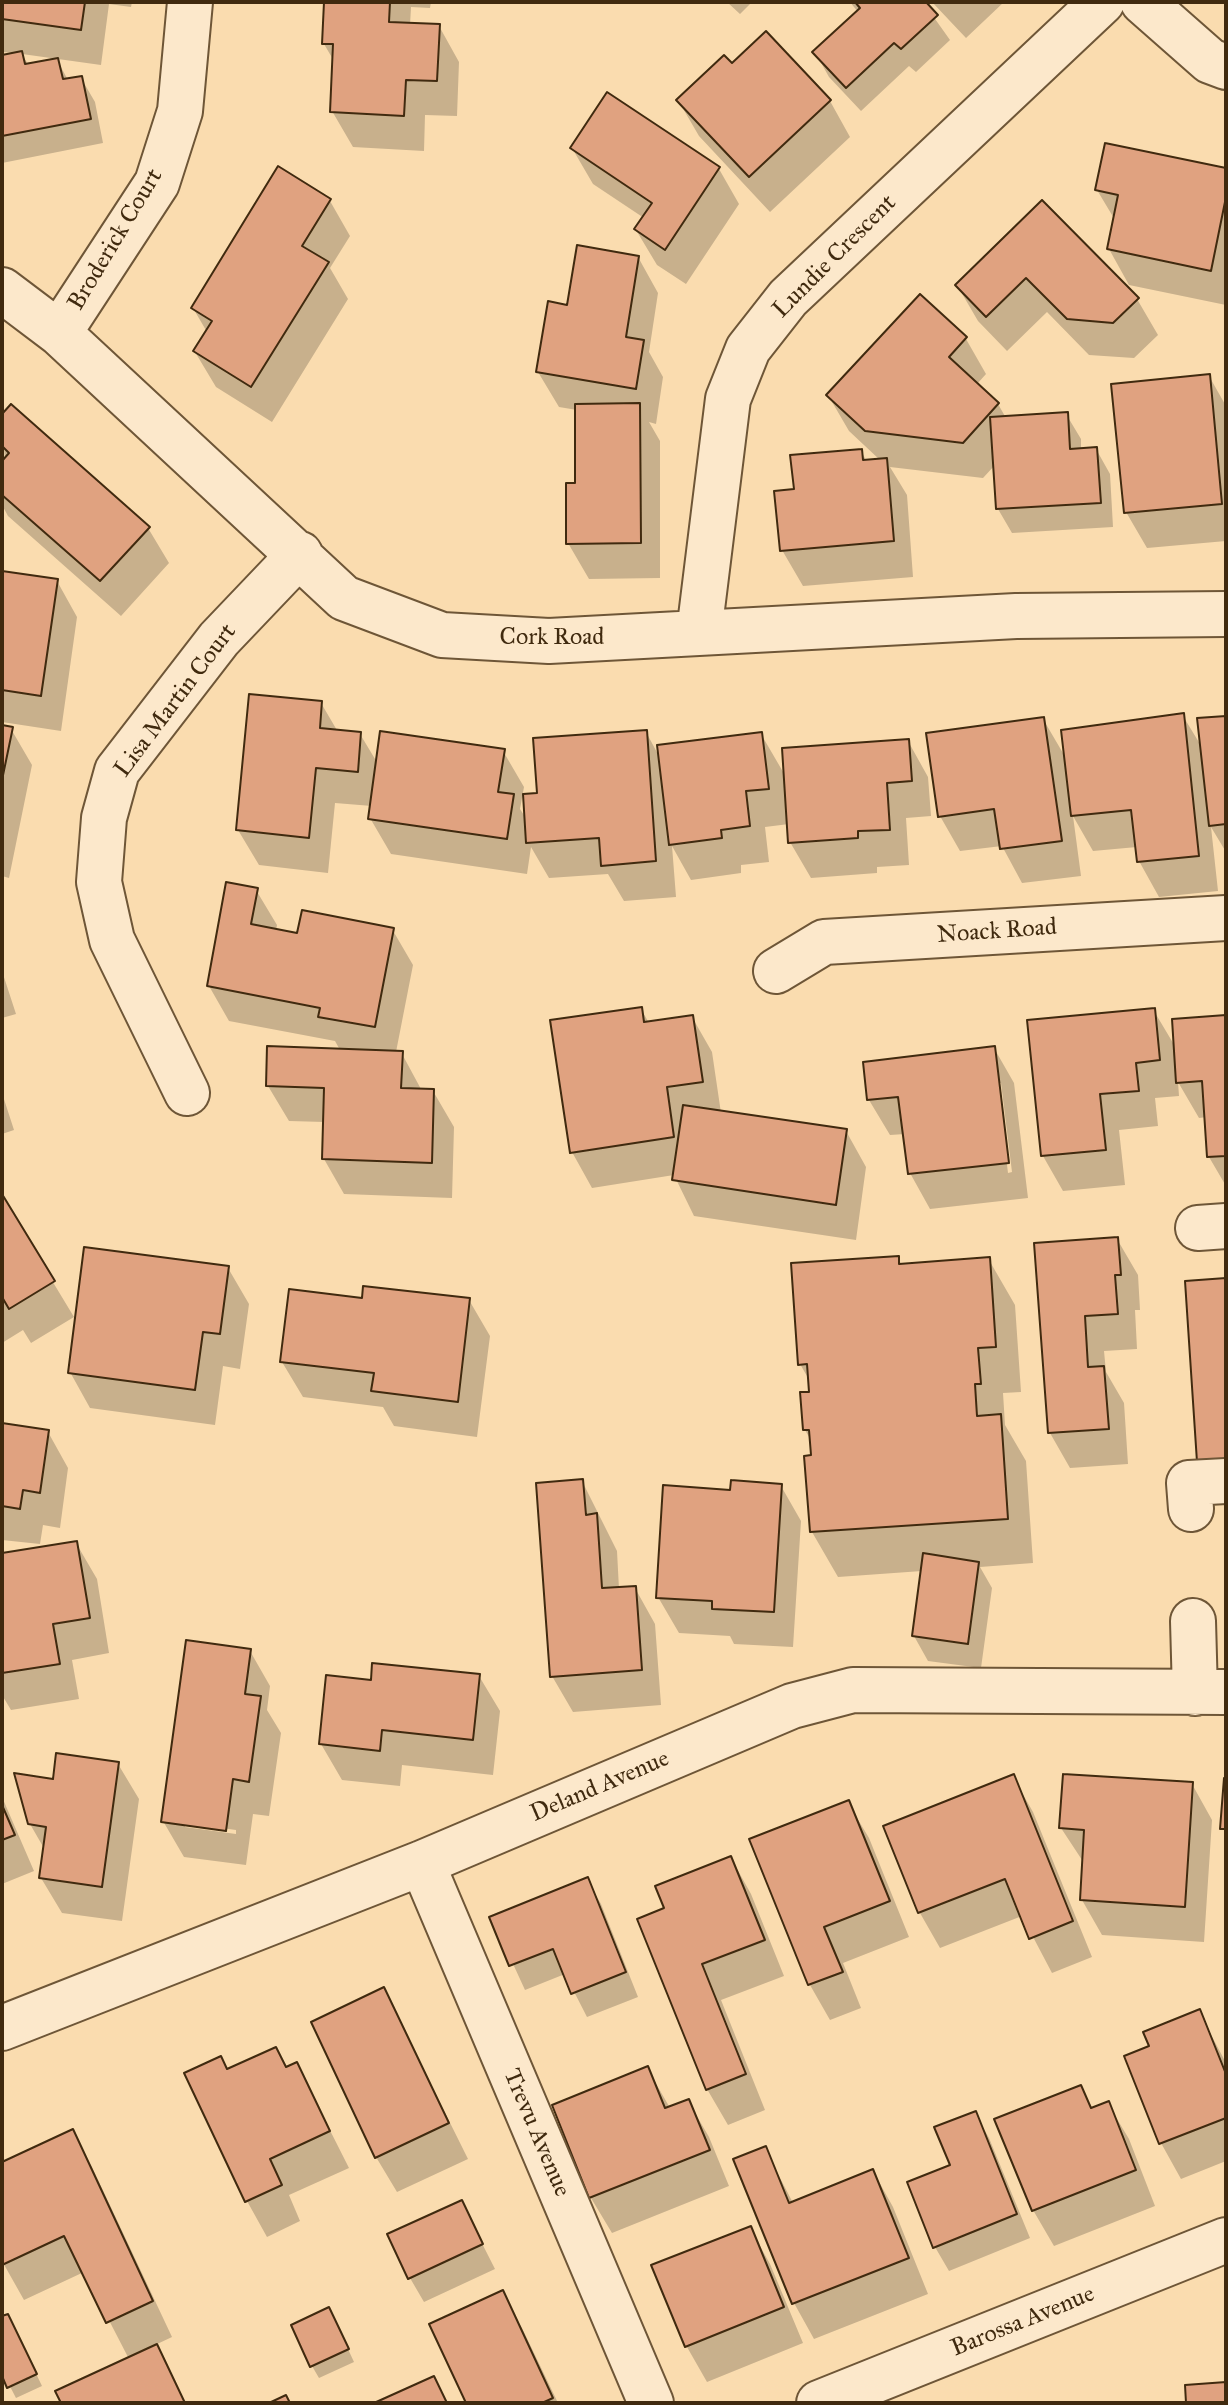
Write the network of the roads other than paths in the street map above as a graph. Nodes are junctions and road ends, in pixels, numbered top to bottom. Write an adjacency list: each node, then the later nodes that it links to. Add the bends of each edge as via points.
1 (190, 2): 6 (street, Broderick Court, via 180,111 157,183)
2 (1102, 2): 9 (street, Lundie Crescent, via 788,298 748,349 728,399)
3 (1143, 2): 4 (street, via 1210,61)
4 (1226, 67)
5 (2, 290): 6 (street, Cork Road)
6 (59, 333): 7 (street, Cork Road)
7 (300, 554): 9 (street, Cork Road, via 344,598 442,635 549,641); 12 (street, Lisa Martin Court, via 219,639 117,771 104,818 99,882 112,940)
8 (1226, 614): 9 (street, Cork Road, via 1016,616)
9 (699, 633)
10 (1226, 918): 11 (street, Noack Road, via 824,942)
11 (776, 971)
12 (187, 1093)
13 (1226, 1481): 14 (street, via 1189,1483)
14 (1191, 1509)
15 (1193, 1621): 16 (street)
16 (1211, 1693): 17 (street, Deland Avenue, via 853,1690 792,1706)
17 (422, 1863): 18 (street, Deland Avenue); 20 (street, Trevu Avenue)
18 (2, 2028)
19 (1226, 2240): 21 (street, Barossa Avenue)
20 (651, 2403)
21 (819, 2403)

